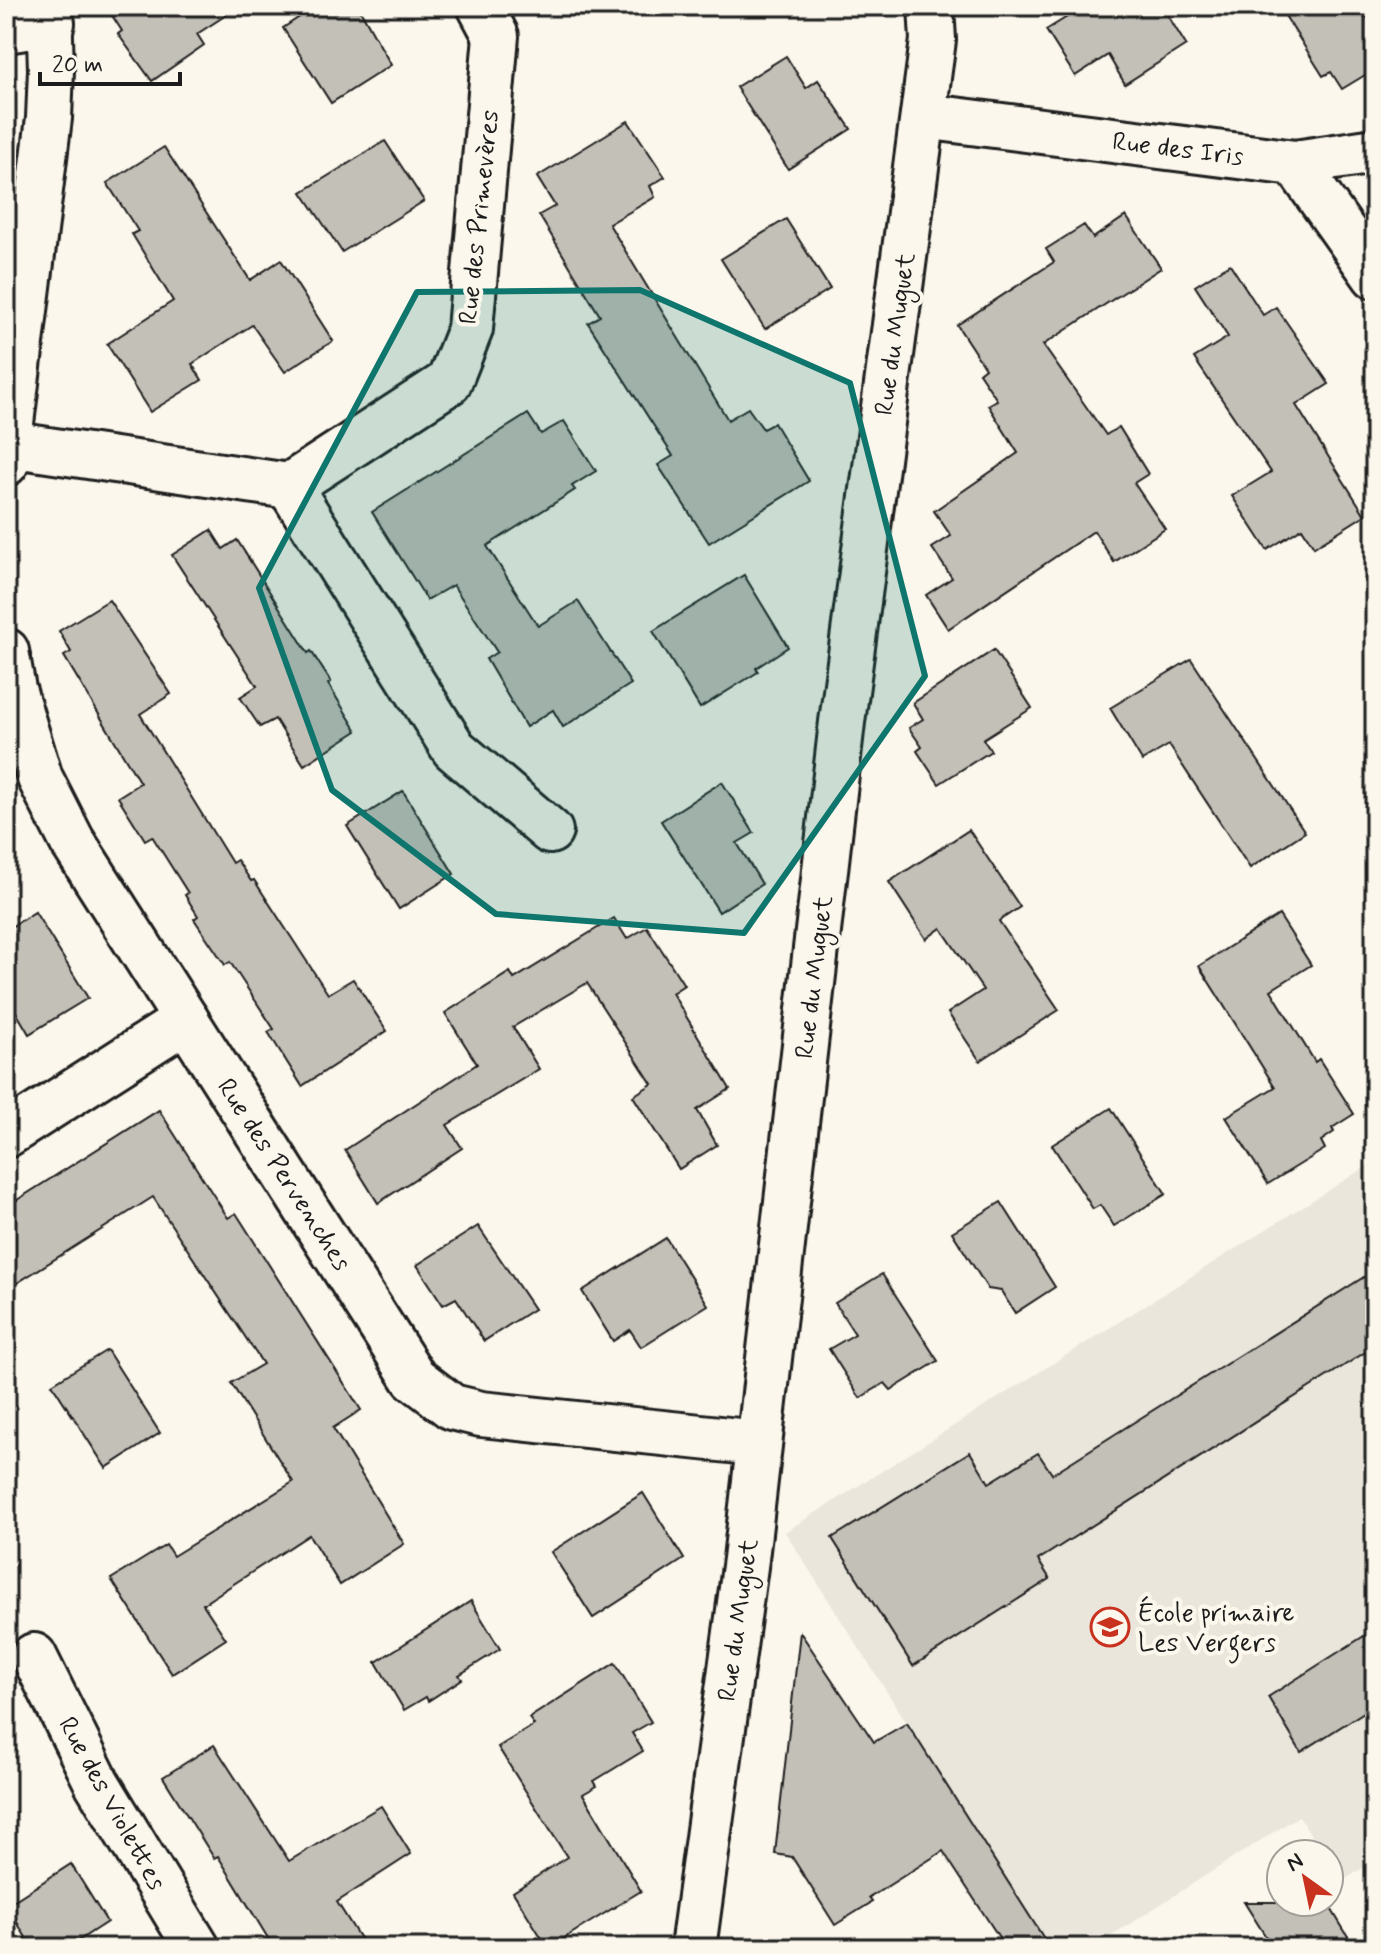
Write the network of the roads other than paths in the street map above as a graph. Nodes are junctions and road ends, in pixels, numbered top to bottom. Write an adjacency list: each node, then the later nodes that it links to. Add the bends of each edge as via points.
1 (480, 6): 10 (street, Rue des Primevères, via 496,36 470,329 449,382)
2 (931, 6): 5 (street, Rue du Muguet, via 933,40)
3 (50, 14): 4 (street); 9 (street, via 49,118)
4 (6, 30)
5 (923, 116): 7 (street, Rue des Iris); 15 (street, Rue du Muguet, via 842,722)
6 (1375, 151): 7 (street, Rue des Iris)
7 (1295, 163): 8 (street)
8 (1375, 276)
9 (7, 454): 10 (street)
10 (289, 486): 12 (street, via 454,749)
11 (6, 651): 13 (street, Rue des Pervenches, via 40,778 72,841)
12 (550, 831)
13 (186, 1020): 14 (street); 15 (street, Rue des Pervenches, via 414,1378 452,1407)
14 (6, 1135)
15 (758, 1443): 18 (street, Rue du Muguet)
16 (34, 1656): 17 (street, Rue des Violettes, via 97,1783)
17 (197, 1948)
18 (693, 1948)

